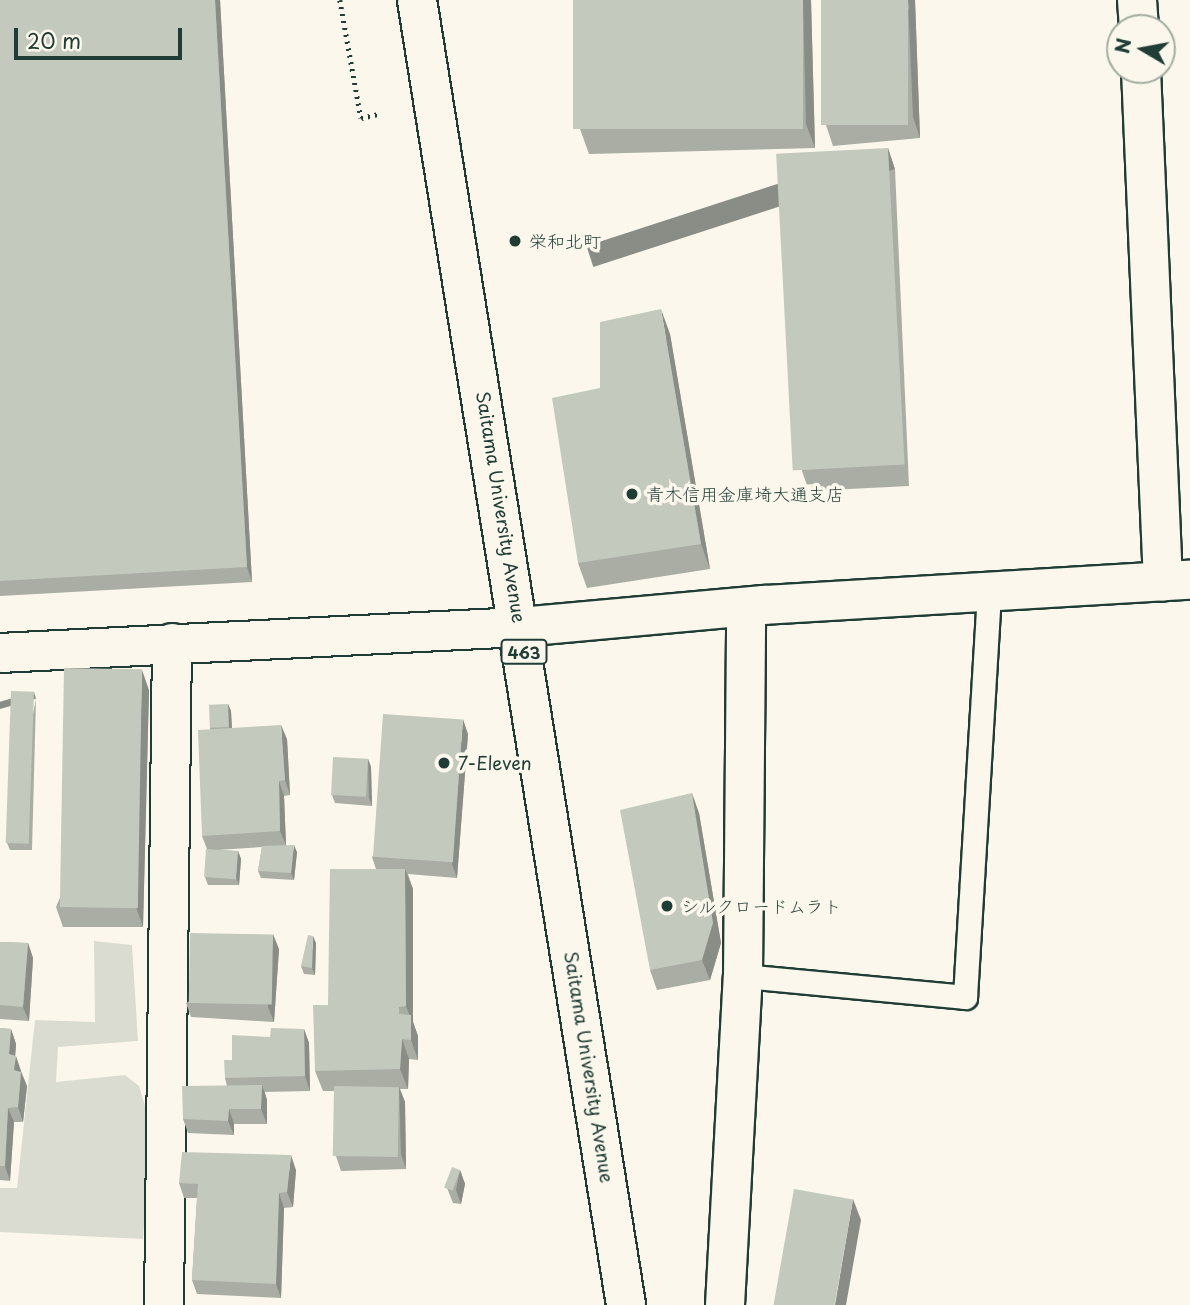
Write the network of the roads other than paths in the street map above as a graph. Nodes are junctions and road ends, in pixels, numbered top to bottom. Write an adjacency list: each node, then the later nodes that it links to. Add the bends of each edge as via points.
1 (418, 0): 6 (main road, Saitama University Avenue / 463)
2 (1142, 84): 3 (main road)
3 (1177, 581): 4 (main road)
4 (989, 592): 5 (main road); 9 (lane, via 965,997)
5 (746, 607): 6 (main road); 9 (main road)
6 (520, 626): 7 (main road); 11 (main road, Saitama University Avenue / 463)
7 (173, 643): 8 (main road); 10 (main road)
8 (0, 653)
9 (743, 976): 12 (main road)
10 (164, 1305)
11 (626, 1305)
12 (725, 1305)

